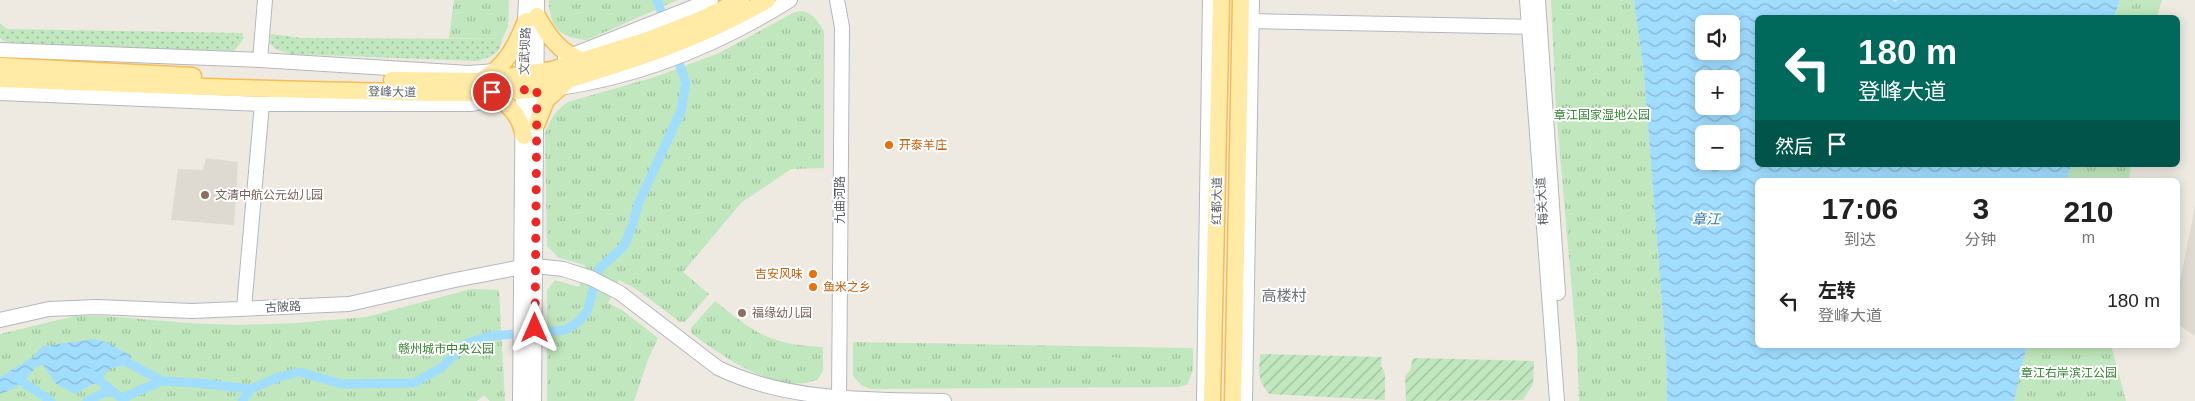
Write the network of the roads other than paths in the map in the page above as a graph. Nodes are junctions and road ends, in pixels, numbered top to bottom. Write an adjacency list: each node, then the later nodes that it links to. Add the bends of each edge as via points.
1 (265, 0): 21 (street)
2 (526, 0): 14 (street, 文武坝路)
3 (710, 0): 16 (street)
4 (741, 0): 16 (main road, 登峰大道)
5 (767, 0): 16 (main road, 登峰大道)
6 (790, 0): 16 (street, via 758,20)
7 (837, 0): 38 (street, 九曲河路, via 842,27)
8 (1210, 0): 42 (street)
9 (1221, 0): 43 (main road, 红都大道)
10 (1241, 0): 44 (main road, 红都大道)
11 (1252, 0): 15 (street)
12 (1527, 0): 17 (street, 梅关大道)
13 (1538, 0): 17 (street, 梅关大道)
14 (533, 12): 20 (main road, via 555,44); 23 (main road, via 513,50); 26 (street, 文武坝路)
15 (1252, 21): 17 (street); 45 (street)
16 (705, 25): 18 (main road, 登峰大道); 18 (street)
17 (1534, 28): 46 (street, 梅关大道); 47 (street, 梅关大道)
18 (645, 49): 20 (main road, 登峰大道); 24 (main road, 登峰大道); 28 (street, via 584,84)
19 (0, 50): 21 (street)
20 (576, 58): 26 (main road, 登峰大道)
21 (260, 60): 23 (street, via 469,73)
22 (0, 66): 27 (main road, 登峰大道)
23 (496, 71): 26 (street); 27 (main road)
24 (576, 78): 26 (main road, 登峰大道); 28 (main road)
25 (0, 80): 27 (main road, 登峰大道, via 255,90)
26 (530, 82): 27 (main road, 登峰大道); 28 (street); 30 (street); 32 (street, 文武坝路); 33 (street, 文武坝路)
27 (479, 87): 30 (main road)
28 (556, 89): 32 (main road, via 542,107)
29 (0, 93): 31 (street)
30 (498, 98): 31 (street, via 472,104); 33 (main road, via 517,115)
31 (262, 104): 35 (street)
32 (537, 123): 34 (street, 文武坝路)
33 (524, 136): 34 (street, 文武坝路)
34 (529, 266): 35 (street, 古陂路, via 349,304); 37 (street, 文武坝路); 38 (street, 古陂路, via 563,268 620,293 732,376 786,395)
35 (244, 308): 36 (street, 古陂路, via 192,311 97,306 49,309)
36 (0, 320)
37 (528, 364): 39 (street, 文武坝路); 40 (street, 文武坝路)
38 (839, 400): 41 (street, 古陂路)
39 (520, 401)
40 (534, 401)
41 (944, 401)
42 (1204, 401)
43 (1212, 401)
44 (1233, 401)
45 (1246, 401)
46 (1557, 401)
47 (1566, 401)

